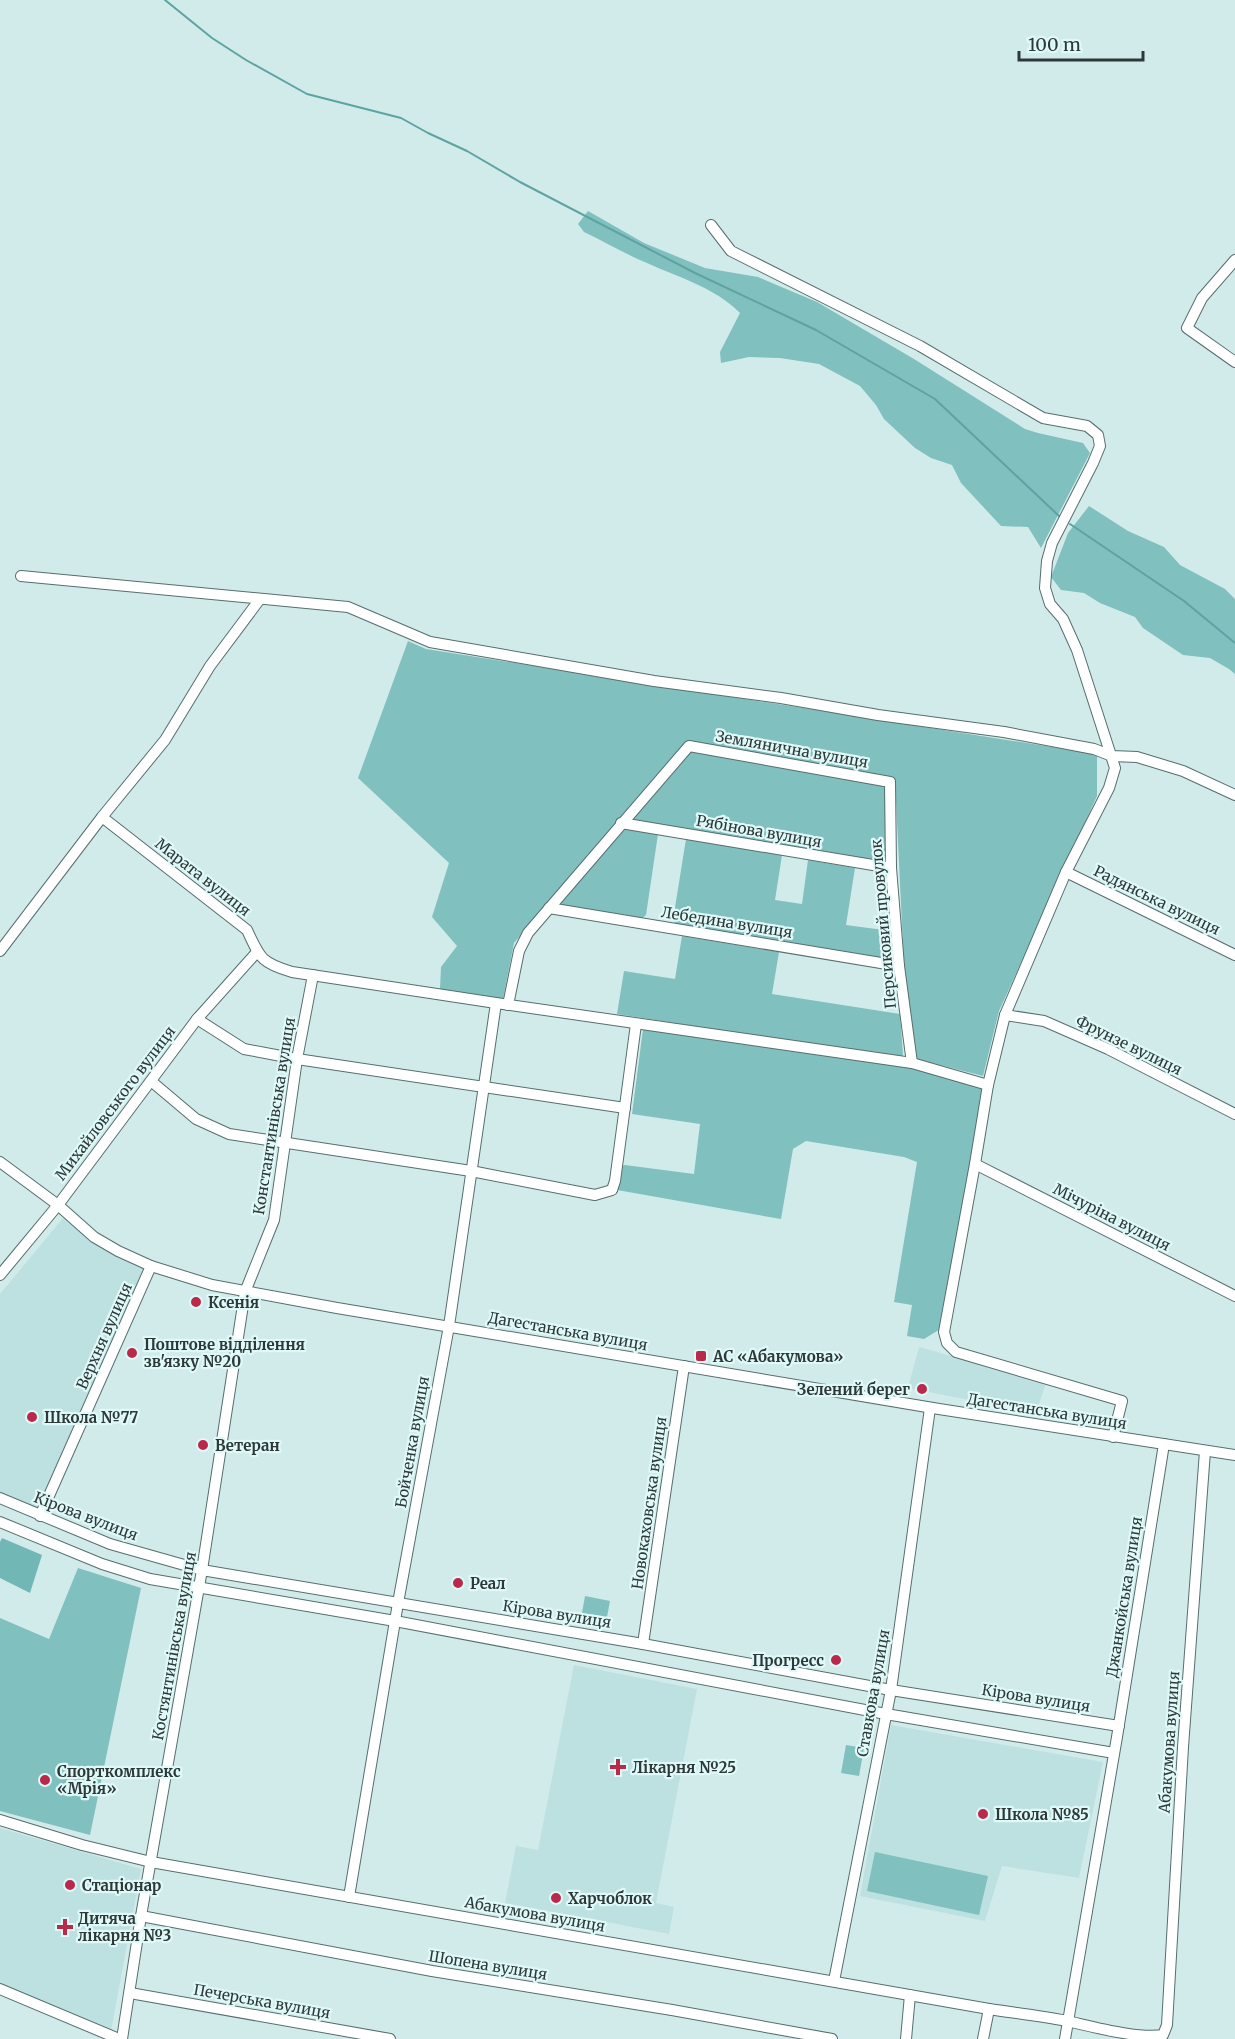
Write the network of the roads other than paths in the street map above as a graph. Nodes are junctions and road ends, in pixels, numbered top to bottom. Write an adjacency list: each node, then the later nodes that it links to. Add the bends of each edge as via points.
1 (711, 225): 6 (street, via 731,251 920,346 1043,418 1087,426 1098,435 1101,446 1052,543 1044,588 1077,650)
2 (1235, 260): 3 (street, via 1202,298 1187,328)
3 (1235, 362)
4 (21, 576): 5 (street)
5 (260, 599): 6 (street, via 348,607 430,642 654,681 1004,732 1094,748); 9 (street, via 210,666 165,740)
6 (1112, 756): 8 (street, via 1137,757 1183,771); 12 (street, via 1115,768 1109,788)
7 (890, 782): 10 (street, Землянична вулиця, via 689,746); 11 (street, Персиковий провулок)
8 (1235, 795)
9 (102, 817): 14 (street); 15 (street, Марата вулиця, via 247,930)
10 (621, 823): 11 (street, Рябінова вулиця); 13 (street)
11 (891, 868): 17 (street, Персиковий провулок)
12 (1066, 872): 16 (street, Радянська вулиця); 21 (street)
13 (549, 908): 17 (street, Лебедина вулиця); 20 (street, via 519,951)
14 (0, 951)
15 (257, 952): 18 (street, Марата вулиця, via 276,967); 22 (street, Михайловського вулиця)
16 (1235, 955)
17 (899, 966): 25 (street, Персиковий провулок)
18 (313, 975): 19 (street, Марата вулиця); 24 (street, Константинівська вулиця)
19 (496, 1003): 20 (street); 28 (street, Бойченка вулиця)
20 (508, 1005): 23 (street)
21 (1005, 1015): 27 (street); 30 (street, Фрунзе вулиця, via 1044,1021 1108,1048)
22 (197, 1019): 24 (street, via 244,1049); 26 (street, Михайловського вулиця)
23 (636, 1024): 25 (street); 29 (street)
24 (297, 1059): 28 (street); 31 (street, Константинівська вулиця)
25 (912, 1063): 27 (street)
26 (151, 1081): 31 (street, via 196,1119 229,1134); 35 (street, Михайловського вулиця)
27 (988, 1085): 33 (street)
28 (484, 1086): 29 (street); 34 (street, Бойченка вулиця)
29 (625, 1108): 34 (street, via 615,1181 612,1190 605,1193 596,1195)
30 (1235, 1114)
31 (285, 1143): 34 (street); 38 (street, Константинівська вулиця, via 274,1220)
32 (0, 1162): 35 (street, Дагестанська вулиця)
33 (975, 1164): 39 (street, Мічуріна вулиця); 43 (street, via 944,1332 947,1343 956,1352 1122,1401)
34 (471, 1171): 40 (street, Бойченка вулиця)
35 (58, 1205): 36 (street, Дагестанська вулиця, via 94,1237); 37 (street, Михайловського вулиця)
36 (151, 1266): 38 (street, Дагестанська вулиця); 48 (street, Верхня вулиця)
37 (0, 1275)
38 (245, 1292): 40 (street, Дагестанська вулиця); 50 (street, Костянтинівська вулиця)
39 (1235, 1296)
40 (449, 1326): 41 (street, Дагестанська вулиця); 52 (street, Бойченка вулиця)
41 (684, 1366): 42 (street, Дагестанська вулиця); 54 (street, Новокаховська вулиця)
42 (930, 1408): 43 (street, Дагестанська вулиця); 55 (street, Ставкова вулиця)
43 (1113, 1437): 44 (street, Дагестанська вулиця)
44 (1164, 1444): 45 (street, Дагестанська вулиця); 57 (street, Джанкойська вулиця)
45 (1204, 1450): 46 (street, Дагестанська вулиця); 68 (street, Абакумова вулиця, via 1167,2025 1163,2035 1155,2039 1109,2033)
46 (1235, 1455)
47 (0, 1498): 48 (street, Кірова вулиця)
48 (40, 1516): 50 (street, Кірова вулиця, via 110,1544)
49 (0, 1522): 51 (street, via 102,1564 150,1579)
50 (202, 1570): 51 (street, Костянтинівська вулиця); 52 (street, Кірова вулиця)
51 (199, 1588): 53 (street); 60 (street, Костянтинівська вулиця)
52 (398, 1603): 53 (street, Бойченка вулиця); 54 (street, Кірова вулиця)
53 (395, 1621): 56 (street); 61 (street, Бойченка вулиця)
54 (643, 1644): 55 (street, Кірова вулиця)
55 (891, 1690): 56 (street, Ставкова вулиця); 57 (street, Кірова вулиця)
56 (886, 1714): 58 (street); 63 (street, Ставкова вулиця)
57 (1119, 1726): 58 (street, Джанкойська вулиця)
58 (1114, 1753): 68 (street, Джанкойська вулиця)
59 (0, 1820): 60 (street, Абакумова вулиця)
60 (151, 1862): 61 (street, Абакумова вулиця); 62 (street, Костянтинівська вулиця)
61 (349, 1897): 63 (street, Абакумова вулиця)
62 (141, 1916): 65 (street, Костянтинівська вулиця); 71 (street, Шопена вулиця, via 432,1971)
63 (834, 1981): 66 (street, Абакумова вулиця)
64 (0, 1989): 69 (street)
65 (129, 1993): 69 (street, Костянтинівська вулиця); 70 (street, Печерська вулиця)
66 (910, 1995): 67 (street, Абакумова вулиця); 72 (street)
67 (988, 2009): 68 (street, Абакумова вулиця); 73 (street)
68 (1068, 2021): 74 (street, Джанкойська вулиця)
69 (120, 2039)
70 (390, 2039)
71 (832, 2039)
72 (906, 2039)
73 (983, 2039)
74 (1065, 2039)

